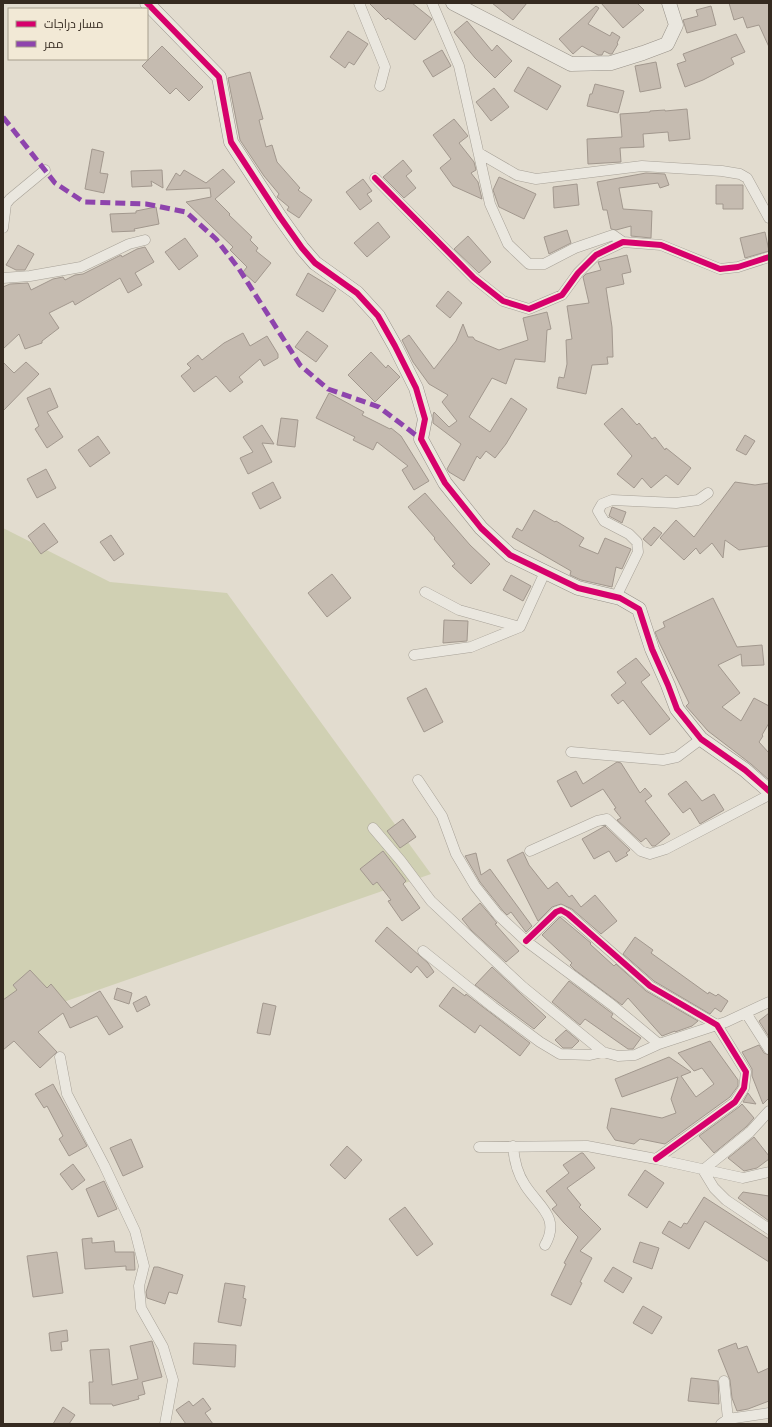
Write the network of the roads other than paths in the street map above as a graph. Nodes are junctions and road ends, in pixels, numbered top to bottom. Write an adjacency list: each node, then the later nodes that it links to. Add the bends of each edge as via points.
1 (147, 3): 17 (street, via 218,77 232,142 297,241 315,263 357,293 378,316 416,388 425,418 421,439 445,483 481,528 510,555)
2 (359, 3): 6 (street, via 385,67)
3 (432, 3): 7 (street, via 459,66)
4 (453, 3): 5 (street, via 570,64 610,63 667,44 676,25)
5 (669, 3)
6 (380, 86)
7 (479, 153): 10 (street, via 517,175 536,179 642,166 740,174 747,178); 13 (street, via 490,204 508,244 529,264 544,264 575,248 613,235)
8 (45, 170): 11 (street, via 6,204)
9 (374, 178): 13 (street, via 474,278 503,301 529,309 562,295 578,273 596,255)
10 (769, 218)
11 (3, 228)
12 (145, 240): 15 (street, via 129,244 81,267)
13 (623, 242): 14 (street, via 661,245 720,269 738,267)
14 (769, 257)
15 (3, 278)
16 (708, 493): 19 (street, via 698,500 676,503 612,500 602,504 598,512 604,521 637,542 638,552)
17 (545, 572): 19 (street, via 578,588); 20 (street)
18 (426, 592): 20 (street, via 459,610)
19 (616, 597): 22 (street, via 639,609 652,650 677,709)
20 (520, 627): 21 (street, via 471,647)
21 (414, 655)
22 (701, 739): 23 (street, via 676,757 662,760); 25 (street, via 745,770)
23 (571, 752)
24 (418, 780): 29 (street, via 442,816 456,854 475,886 498,915)
25 (769, 791)
26 (769, 795): 28 (street, via 666,850 650,854 642,851 607,820 597,821)
27 (373, 828): 36 (street, via 431,901 523,987)
28 (530, 851)
29 (526, 941): 33 (street, via 561,910 650,986); 34 (street, via 612,1005)
30 (423, 951): 36 (street, via 493,1007 560,1054 590,1055)
31 (769, 1002): 32 (street)
32 (746, 1013): 33 (street); 35 (street)
33 (718, 1025): 34 (street); 41 (street, via 746,1072 744,1088 735,1102)
34 (659, 1044): 36 (street, via 635,1054 618,1056)
35 (769, 1049)
36 (603, 1052)
37 (60, 1057): 49 (street, via 67,1094 135,1231 144,1266 138,1286 141,1308 162,1347 173,1380)
38 (769, 1111): 42 (street, via 750,1132)
39 (513, 1146): 40 (street); 41 (street, via 587,1146); 45 (street, via 520,1177 548,1215 550,1230)
40 (478, 1147)
41 (656, 1159): 42 (street)
42 (703, 1170): 43 (street, via 743,1178); 44 (street, via 714,1188 726,1200)
43 (769, 1172)
44 (769, 1229)
45 (545, 1245)
46 (724, 1381): 48 (street)
47 (769, 1414): 48 (street)
48 (725, 1421)
49 (166, 1424)

